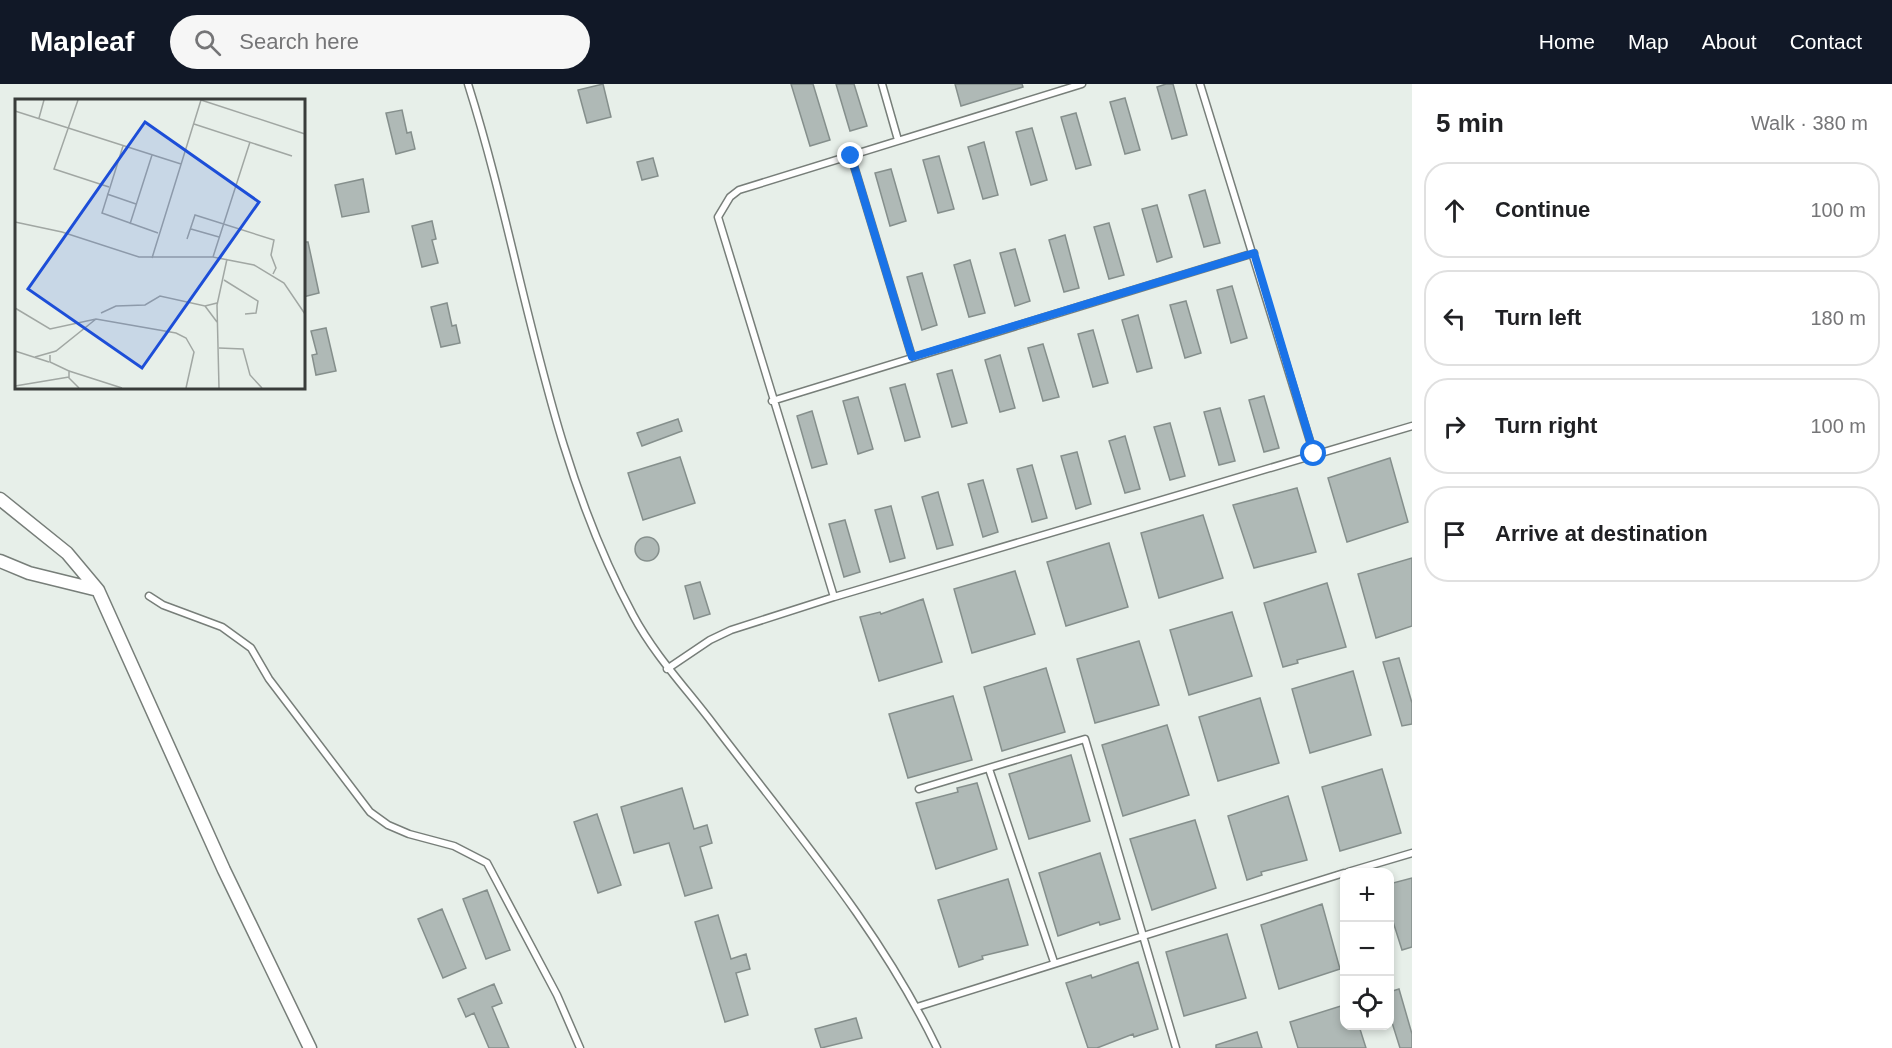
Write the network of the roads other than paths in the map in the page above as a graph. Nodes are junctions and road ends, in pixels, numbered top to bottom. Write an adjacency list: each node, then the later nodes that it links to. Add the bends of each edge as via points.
1 (468, 84): 17 (lane, via 561,441 621,591)
2 (882, 84): 5 (lane)
3 (1082, 84): 5 (lane)
4 (1200, 84): 7 (lane)
5 (898, 140): 6 (lane)
6 (851, 156): 8 (lane); 9 (lane, via 739,190 718,217)
7 (1254, 253): 8 (lane); 11 (lane)
8 (912, 357): 9 (lane)
9 (772, 401): 16 (lane)
10 (1412, 426): 11 (lane)
11 (1314, 454): 16 (lane)
12 (0, 499): 14 (street, via 67,553)
13 (0, 561): 14 (street, via 29,573)
14 (98, 590): 26 (street, via 224,870)
15 (149, 597): 27 (lane, via 222,627 250,648 370,812 388,825 453,846 486,863 557,995)
16 (834, 597): 17 (lane, via 731,630)
17 (667, 669): 25 (lane, via 703,710 862,918)
18 (989, 769): 19 (lane); 23 (lane, via 1084,739); 24 (lane)
19 (919, 789)
20 (1412, 853): 21 (lane)
21 (1362, 868)
22 (1340, 875): 23 (lane)
23 (1142, 936): 24 (lane); 29 (lane)
24 (1054, 962): 25 (lane)
25 (917, 1007): 28 (lane)
26 (310, 1048)
27 (580, 1048)
28 (937, 1048)
29 (1176, 1048)

